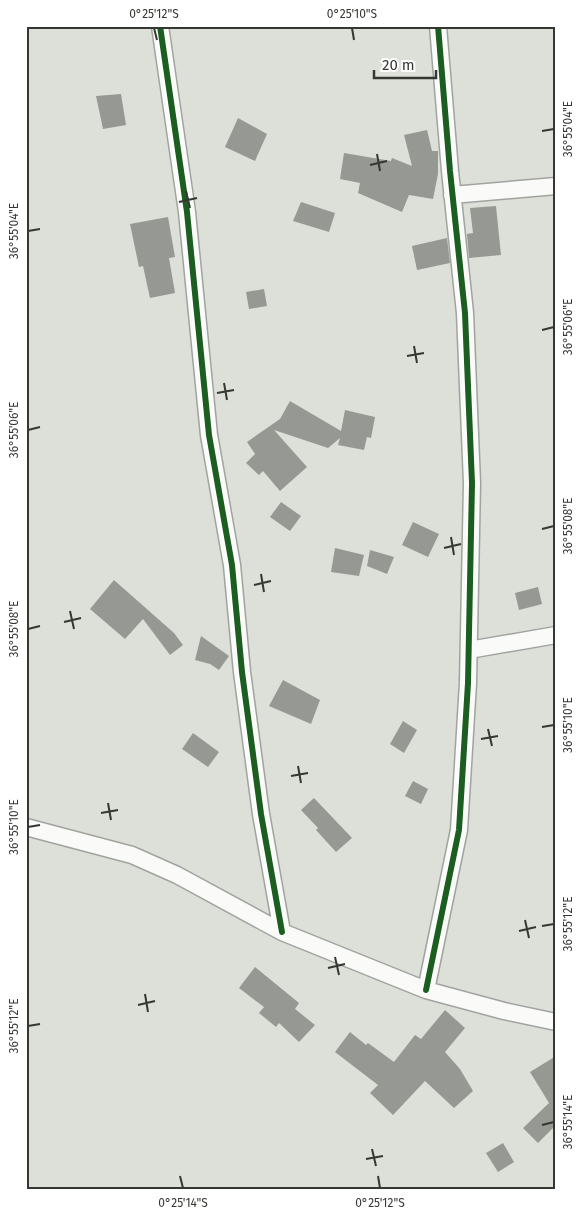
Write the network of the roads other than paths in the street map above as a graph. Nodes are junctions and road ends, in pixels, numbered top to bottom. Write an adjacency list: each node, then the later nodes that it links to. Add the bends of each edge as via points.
1 (160, 26): 8 (street, via 187,212 209,435 232,565 261,814)
2 (438, 26): 4 (street)
3 (556, 186): 4 (street)
4 (452, 195): 6 (street, via 465,313 472,483)
5 (556, 635): 6 (street)
6 (469, 650): 9 (street, via 459,830)
7 (26, 827): 8 (street, via 132,855 177,875)
8 (282, 932): 9 (street)
9 (426, 990): 10 (street)
10 (556, 1022)

